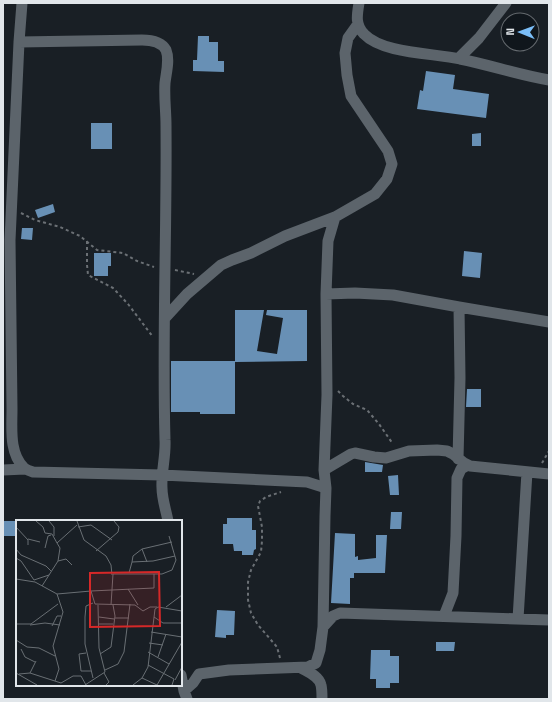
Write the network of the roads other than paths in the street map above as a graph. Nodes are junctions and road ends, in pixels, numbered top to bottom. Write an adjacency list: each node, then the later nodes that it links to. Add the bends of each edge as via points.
1 (22, 3): 5 (street)
2 (359, 3): 4 (street)
3 (506, 3): 6 (street, via 479,38)
4 (358, 24): 6 (street, via 364,34 377,44); 8 (street, via 348,38 344,53 351,96 388,151 392,164 387,179 376,194)
5 (19, 42): 11 (street, via 10,240); 13 (street, via 152,40 166,50 168,59 165,84)
6 (459, 58): 7 (street)
7 (549, 80)
8 (335, 217): 10 (street, via 328,241); 13 (street, via 221,265 186,294)
9 (3, 286): 11 (street)
10 (326, 294): 12 (street, via 393,295); 19 (street)
11 (11, 300): 17 (street, via 13,448)
12 (459, 307): 14 (street); 15 (street)
13 (165, 318): 22 (street, via 165,443)
14 (549, 322)
15 (458, 459): 16 (street); 19 (street, via 442,450 409,451 386,458 355,453)
16 (468, 465): 20 (street); 25 (street, via 461,469 457,478 452,593)
17 (25, 469): 18 (street); 22 (street, via 33,472)
18 (3, 470)
19 (324, 470): 23 (street)
20 (527, 472): 21 (street); 26 (street)
21 (549, 474)
22 (162, 475): 23 (street, via 307,482); 24 (street)
23 (326, 488): 28 (street)
24 (168, 520)
25 (444, 616): 26 (street); 28 (street, via 340,613 333,616)
26 (518, 618): 27 (street)
27 (549, 620)
28 (323, 627): 29 (street, via 316,663)
29 (301, 668): 31 (street, via 229,670 199,674); 32 (street, via 319,680 322,685)
30 (182, 679): 31 (street)
31 (186, 695)
32 (322, 699)

